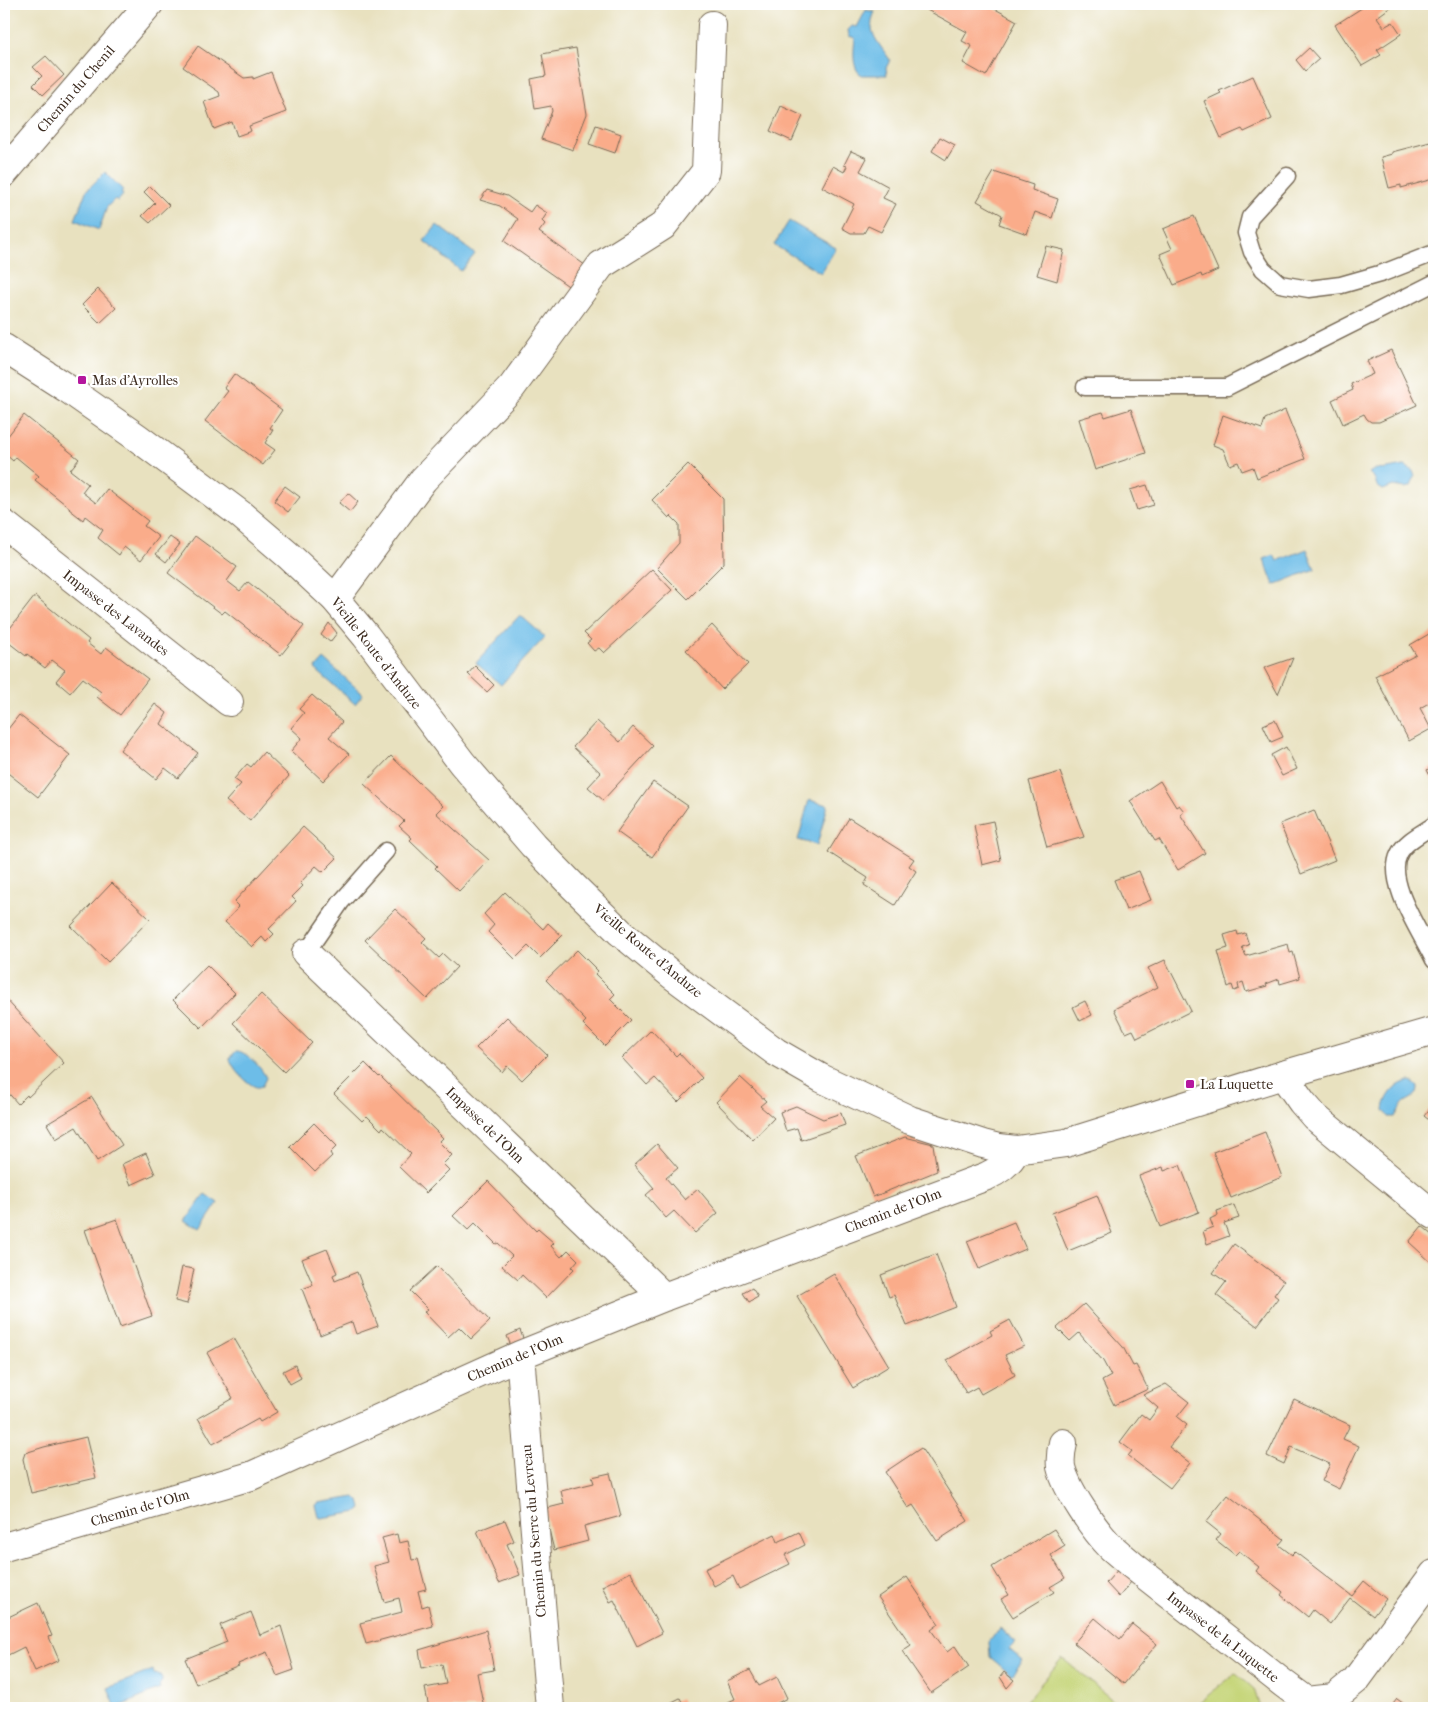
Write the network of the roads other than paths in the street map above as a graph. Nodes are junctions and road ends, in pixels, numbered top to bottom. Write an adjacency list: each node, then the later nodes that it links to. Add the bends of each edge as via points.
1 (149, 4): 3 (street, Chemin du Chenil)
2 (712, 26): 10 (street, via 706,171 663,226 601,265 512,387 423,480)
3 (4, 173)
4 (1287, 176): 5 (lane, via 1250,217 1246,232 1252,252 1263,270 1280,284 1309,289 1341,286)
5 (1434, 253)
6 (1434, 283): 8 (lane, via 1227,387)
7 (4, 348): 10 (street, Vieille Route d'Anduze, via 130,432 240,514)
8 (1085, 387)
9 (4, 524): 11 (street, Impasse des Lavandes)
10 (335, 599): 18 (street, Vieille Route d'Anduze, via 462,763 533,845 620,932 672,975 776,1052 821,1078 910,1120 999,1148)
11 (229, 702)
12 (1434, 825): 15 (lane, via 1399,854 1394,870 1400,892)
13 (386, 852): 14 (lane, via 341,902)
14 (306, 953): 20 (street, Impasse de l'Olm)
15 (1434, 960)
16 (1434, 1031): 17 (street, Vieille Route d'Anduze)
17 (1283, 1076): 18 (street, Vieille Route d'Anduze, via 1066,1143); 19 (street, via 1315,1117)
18 (1016, 1150): 20 (street, Chemin de l'Olm, via 1009,1162 986,1176)
19 (1434, 1215)
20 (664, 1297): 21 (street, Chemin de l'Olm)
21 (520, 1355): 23 (street, Chemin de l'Olm, via 251,1476); 25 (street, Chemin du Serre du Levreau)
22 (1063, 1443): 24 (street, Impasse de la Luquette, via 1062,1467 1070,1488 1110,1546 1307,1701 1334,1698 1356,1680)
23 (4, 1547)
24 (1434, 1574)
25 (550, 1708)

